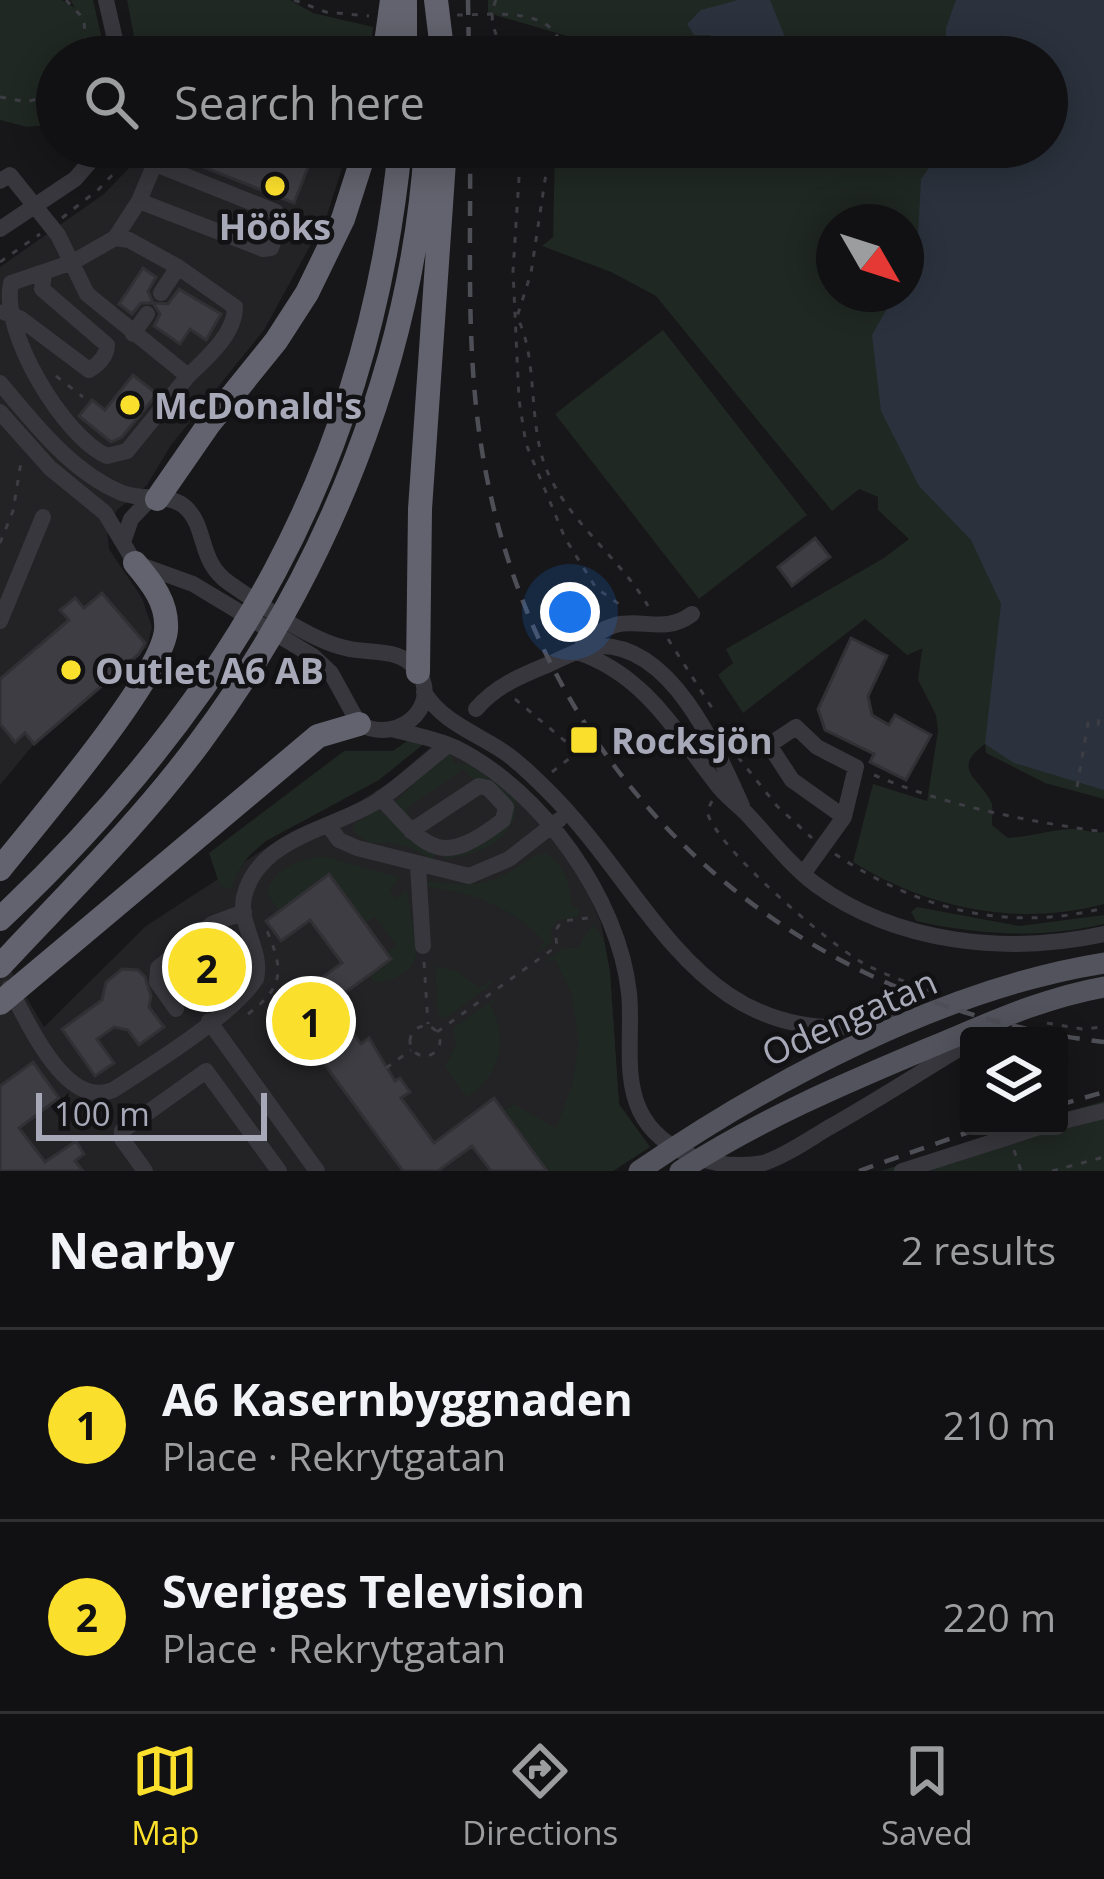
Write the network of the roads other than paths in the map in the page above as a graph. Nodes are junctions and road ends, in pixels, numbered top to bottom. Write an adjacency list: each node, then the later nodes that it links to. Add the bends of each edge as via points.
1 (106, 0): 5 (street)
2 (392, 0): 6 (highway)
3 (405, 0): 7 (highway)
4 (434, 0): 8 (highway); 9 (highway)
5 (114, 36)
6 (387, 36)
7 (404, 36)
8 (433, 36)
9 (440, 36)
10 (84, 168): 19 (street)
11 (153, 168): 18 (street)
12 (167, 168): 18 (street, via 276,212 271,248)
13 (359, 168): 32 (highway, via 307,293)
14 (397, 168): 56 (highway, via 360,362 278,567 163,747)
15 (423, 168): 60 (highway, via 383,378 306,571 198,746)
16 (444, 168): 40 (highway, via 420,509)
17 (4, 172): 19 (street)
18 (139, 201): 21 (street)
19 (34, 208): 20 (street); 22 (street)
20 (0, 233)
21 (115, 238): 22 (street); 23 (street)
22 (73, 262): 24 (street); 28 (street, via 87,294)
23 (178, 267): 25 (street); 29 (street, via 236,307 223,338)
24 (44, 274): 26 (street, via 11,284); 26 (street, via 42,289 107,345 95,367 88,370)
25 (161, 293)
26 (4, 312): 29 (street, via 7,342 25,379 80,439 107,456 127,451)
27 (147, 314): 28 (street)
28 (133, 334): 29 (street)
29 (188, 376)
30 (0, 383): 32 (street, via 83,470 124,494)
31 (0, 412): 34 (street, via 105,513)
32 (153, 499): 34 (street, via 131,519); 35 (street, via 195,518)
33 (43, 517): 37 (street)
34 (129, 553): 35 (street); 53 (highway, via 163,604 160,650)
35 (226, 592): 38 (street)
36 (692, 614): 39 (street, via 680,623 614,624)
37 (0, 621)
38 (318, 649): 40 (street, via 392,654); 42 (street)
39 (577, 652): 41 (street, via 505,683); 47 (street, via 618,669 649,695); 47 (street, via 614,648 666,675)
40 (421, 682): 43 (street, via 417,714); 46 (street, via 447,718 508,754)
41 (476, 709)
42 (359, 724): 43 (street); 62 (highway, via 317,736)
43 (394, 730): 50 (street, via 460,749)
44 (442, 750): 45 (street)
45 (381, 798): 49 (street); 51 (street)
46 (570, 812): 50 (street); 65 (street, via 673,950 743,1003 834,1027)
47 (745, 812): 54 (street)
48 (844, 818): 48 (street, via 792,780 769,745 796,727 856,767); 54 (street)
49 (328, 825): 52 (street, via 339,840); 55 (street, via 277,850 252,878)
50 (551, 826): 52 (street, via 509,859 469,876); 68 (street, via 610,920 629,991 640,1111 656,1134 692,1159 724,1168 765,1163)
51 (412, 831): 51 (street, via 454,849 503,820 506,807 479,786)
52 (418, 866): 58 (street)
53 (0, 869)
54 (803, 874): 57 (street, via 875,916 946,938 1027,946)
55 (244, 912): 64 (street, via 212,924 158,968); 66 (street, via 256,979)
56 (0, 919)
57 (1104, 934)
58 (424, 946)
59 (1104, 963): 65 (main road, Odengatan)
60 (0, 969): 66 (street, via 62,1074 101,1095)
61 (1104, 987): 63 (main road, Odengatan)
62 (0, 1003)
63 (1036, 1003): 67 (street); 78 (main road, Odengatan, via 832,1089)
64 (176, 1010)
65 (929, 1016): 74 (main road, Odengatan, via 770,1088)
66 (209, 1021): 70 (street)
67 (996, 1027)
68 (960, 1048)
69 (1104, 1111): 71 (street)
70 (275, 1112): 72 (street); 77 (street)
71 (1068, 1120)
72 (250, 1131): 75 (street, via 206,1071 122,1131); 76 (street)
73 (1013, 1135): 79 (street)
74 (639, 1170)
75 (145, 1171)
76 (279, 1171)
77 (317, 1171)
78 (680, 1171)
79 (902, 1171)

